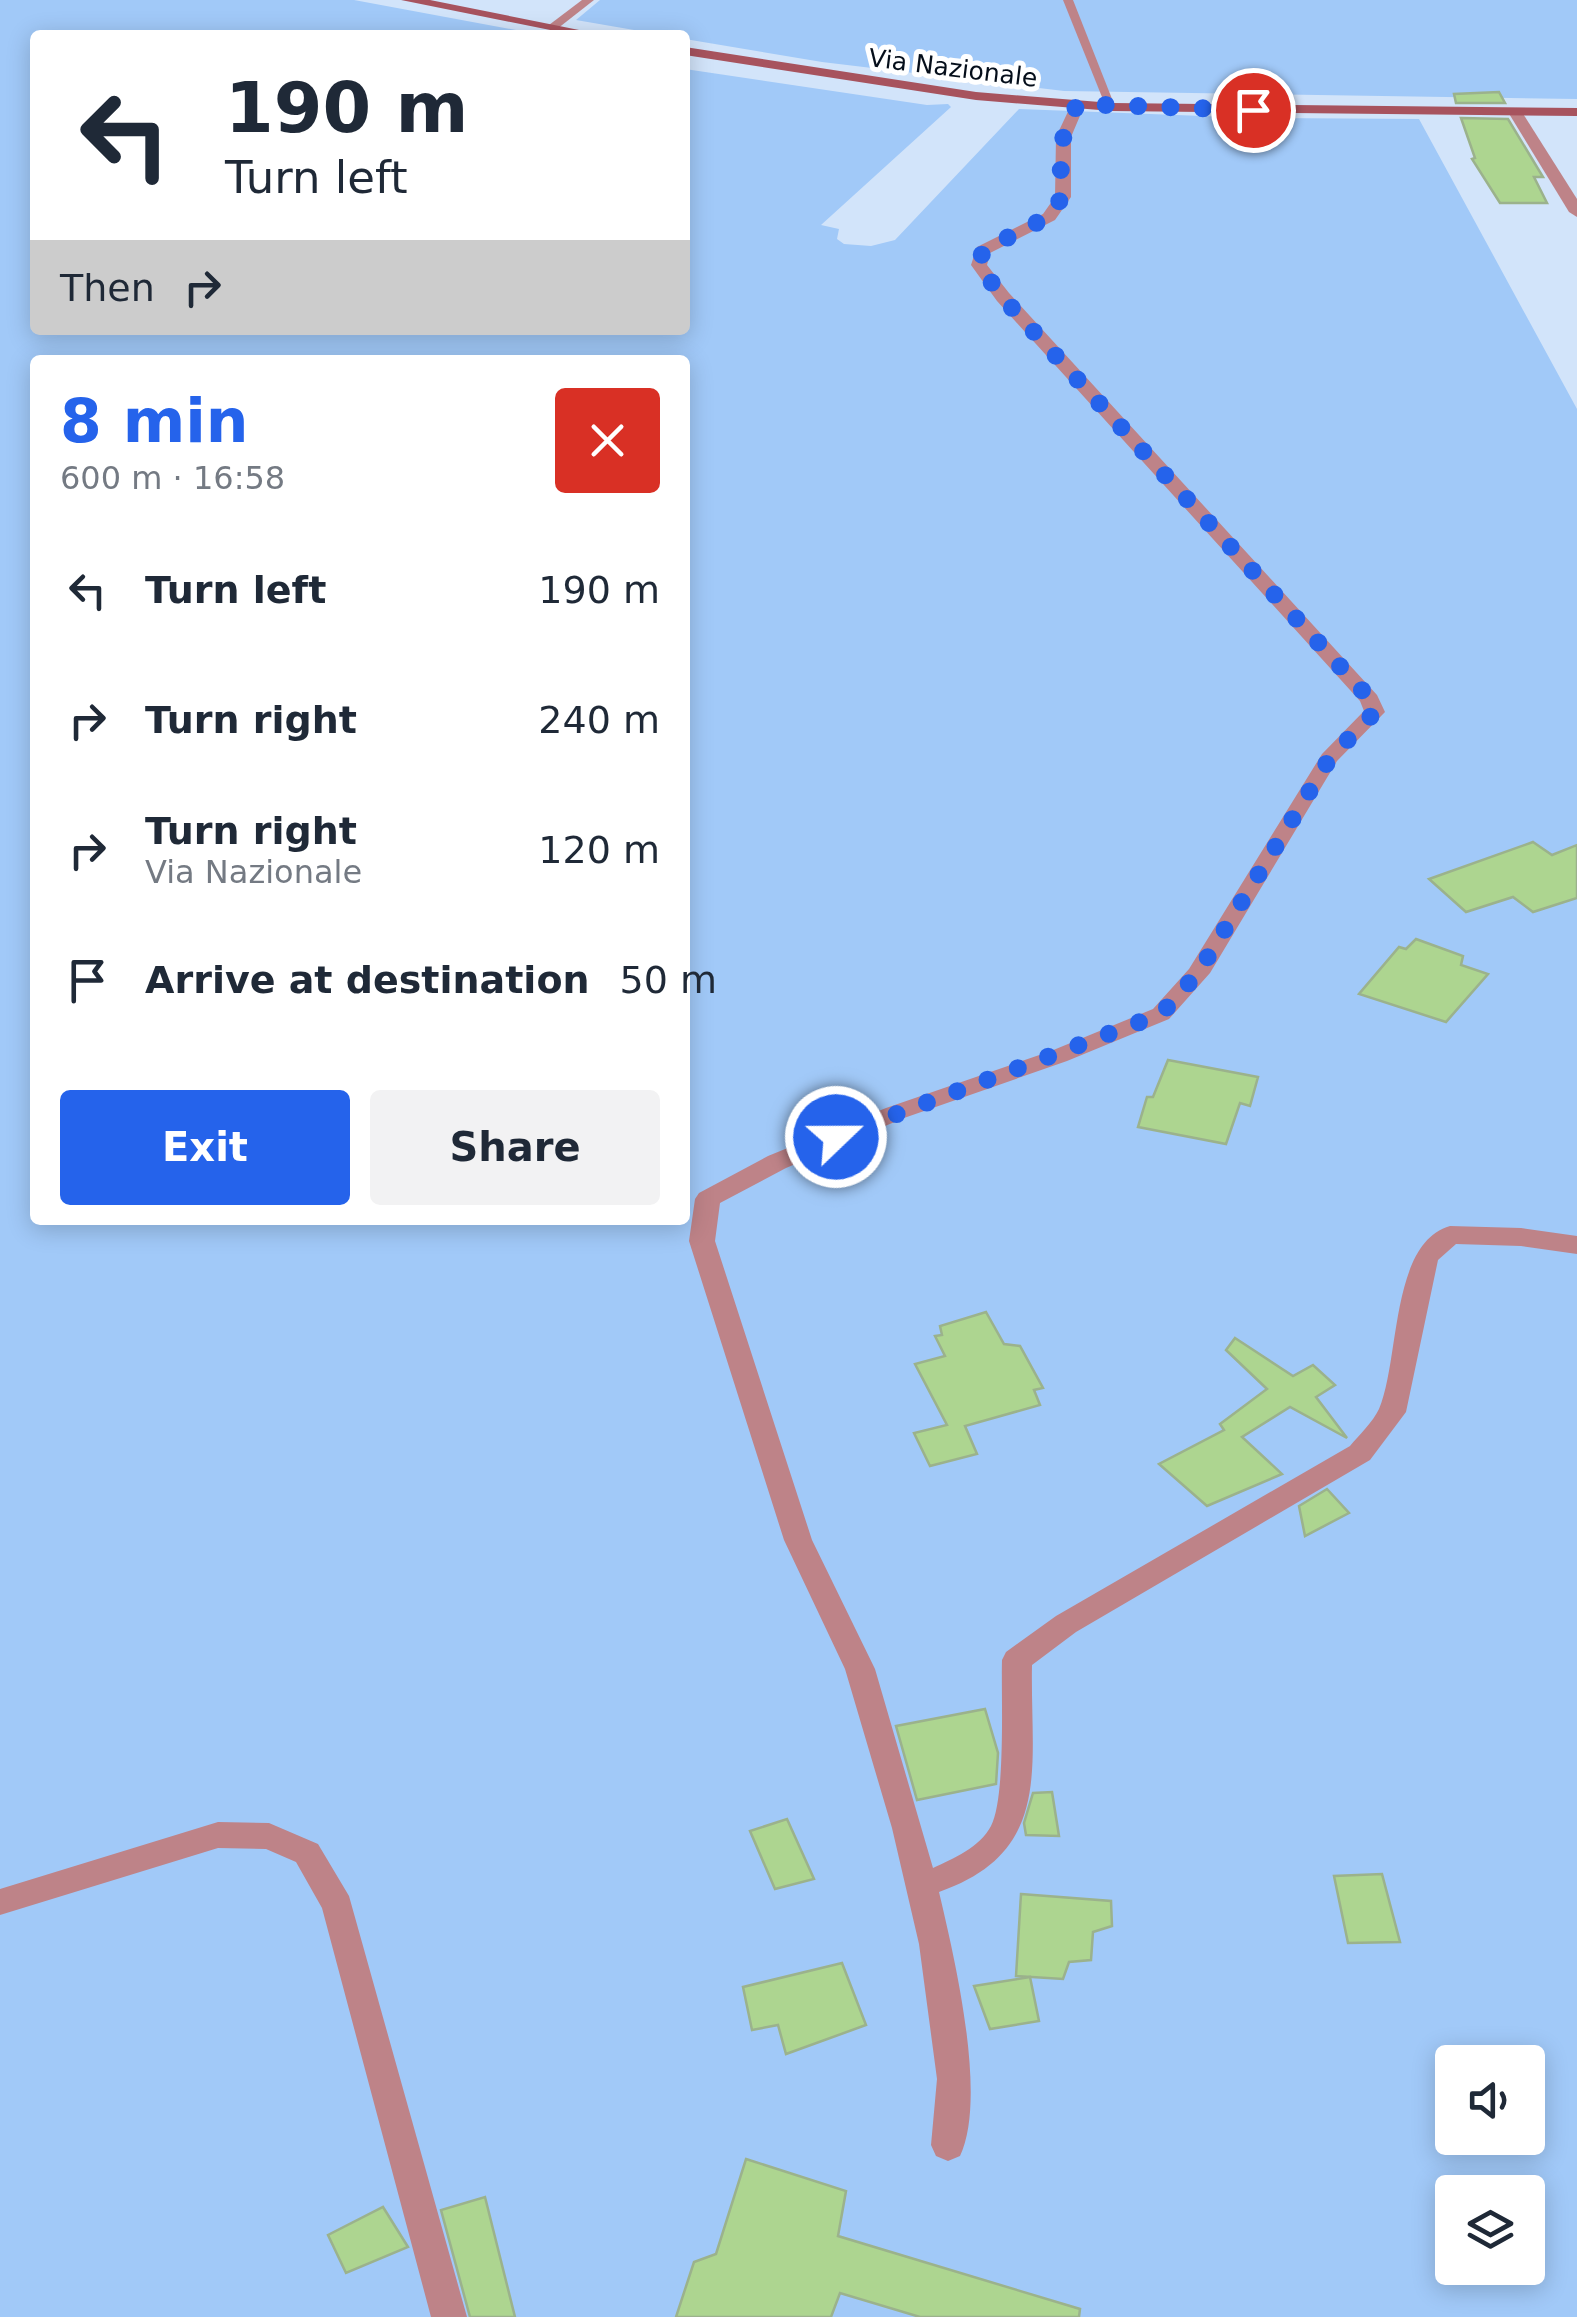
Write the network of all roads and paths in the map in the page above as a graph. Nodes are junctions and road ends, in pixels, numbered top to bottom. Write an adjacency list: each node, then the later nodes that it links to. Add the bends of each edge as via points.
1 (408, 0): 4 (main road)
2 (589, 0): 4 (lane)
3 (1068, 0): 8 (lane)
4 (553, 27): 5 (main road)
5 (570, 30)
6 (690, 51): 7 (main road, Via Nazionale, via 928,90)
7 (1078, 104): 8 (main road, Via Nazionale); 13 (street, via 1064,125 1063,196 1048,217 983,250 979,265 1375,712 1330,758 1198,973 1161,1014 895,1113 708,1199 702,1241 798,1540 860,1669)
8 (1112, 107): 9 (main road, Via Nazionale)
9 (1515, 112): 10 (main road, Via Nazionale); 11 (street)
10 (1577, 112)
11 (1577, 212)
12 (1577, 1246): 13 (street, via 1450,1235 1426,1256 1392,1412 1360,1454 1066,1624 1017,1660 1006,1830 962,1872)
13 (922, 1885): 15 (street, via 954,2079)
14 (0, 1902): 16 (street, via 218,1834 269,1836 307,1853 338,1906)
15 (948, 2145)
16 (449, 2317)

